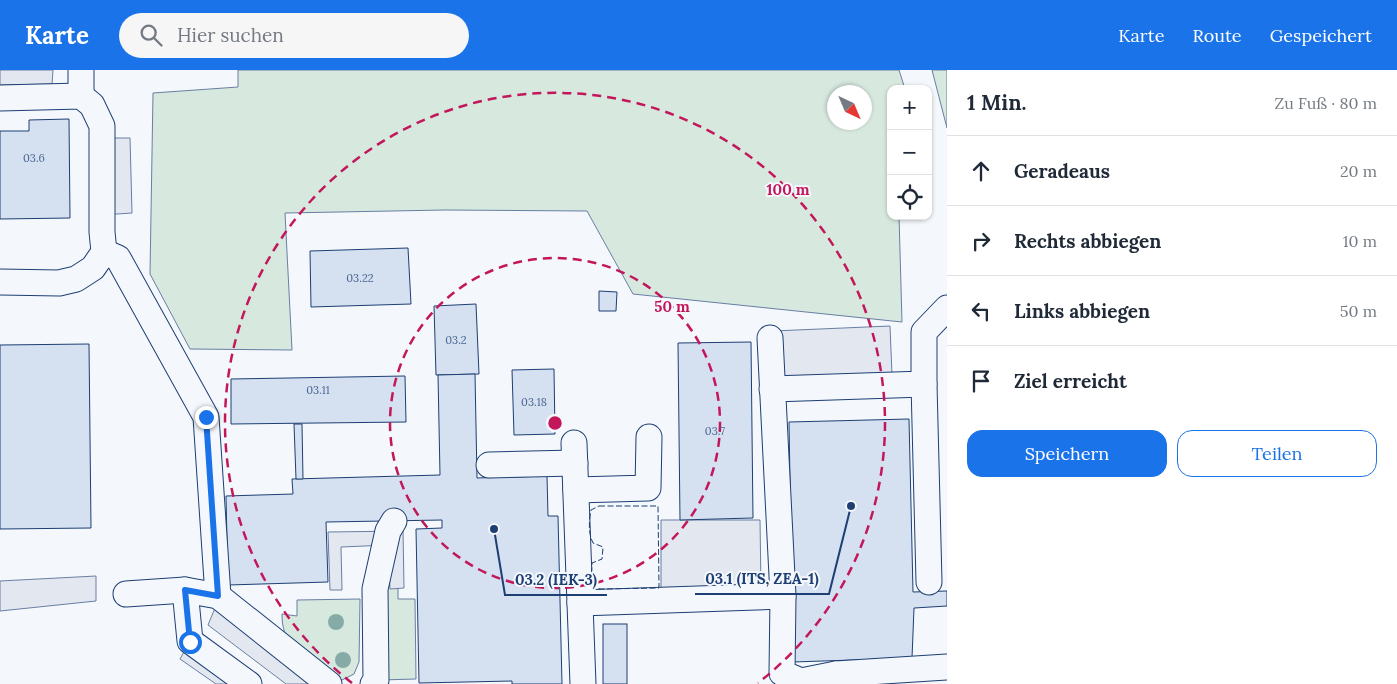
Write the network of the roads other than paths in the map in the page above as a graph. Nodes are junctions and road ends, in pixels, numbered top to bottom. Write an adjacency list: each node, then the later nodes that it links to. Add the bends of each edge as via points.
1 (81, 70): 2 (lane)
2 (81, 96): 3 (lane); 4 (lane, via 92,105 102,126)
3 (0, 98)
4 (104, 252): 5 (lane, via 94,268 76,279 59,283); 17 (lane, via 118,258 206,417)
5 (0, 282)
6 (947, 308): 8 (lane, via 924,332)
7 (770, 338): 9 (lane)
8 (924, 384): 9 (lane); 14 (lane)
9 (772, 389): 18 (lane)
10 (648, 437): 12 (lane, via 648,488)
11 (489, 465): 12 (lane, via 574,453)
12 (576, 490): 19 (lane)
13 (394, 521): 24 (lane, via 388,531 375,589 376,680)
14 (929, 582)
15 (185, 590): 16 (lane); 17 (lane); 22 (lane, via 190,642)
16 (126, 594)
17 (218, 596): 23 (lane)
18 (783, 596): 19 (lane); 21 (lane, via 782,674 801,681)
19 (580, 603): 25 (lane)
20 (947, 667): 21 (lane)
21 (837, 679)
22 (249, 684)
23 (329, 684)
24 (373, 684)
25 (583, 684)

